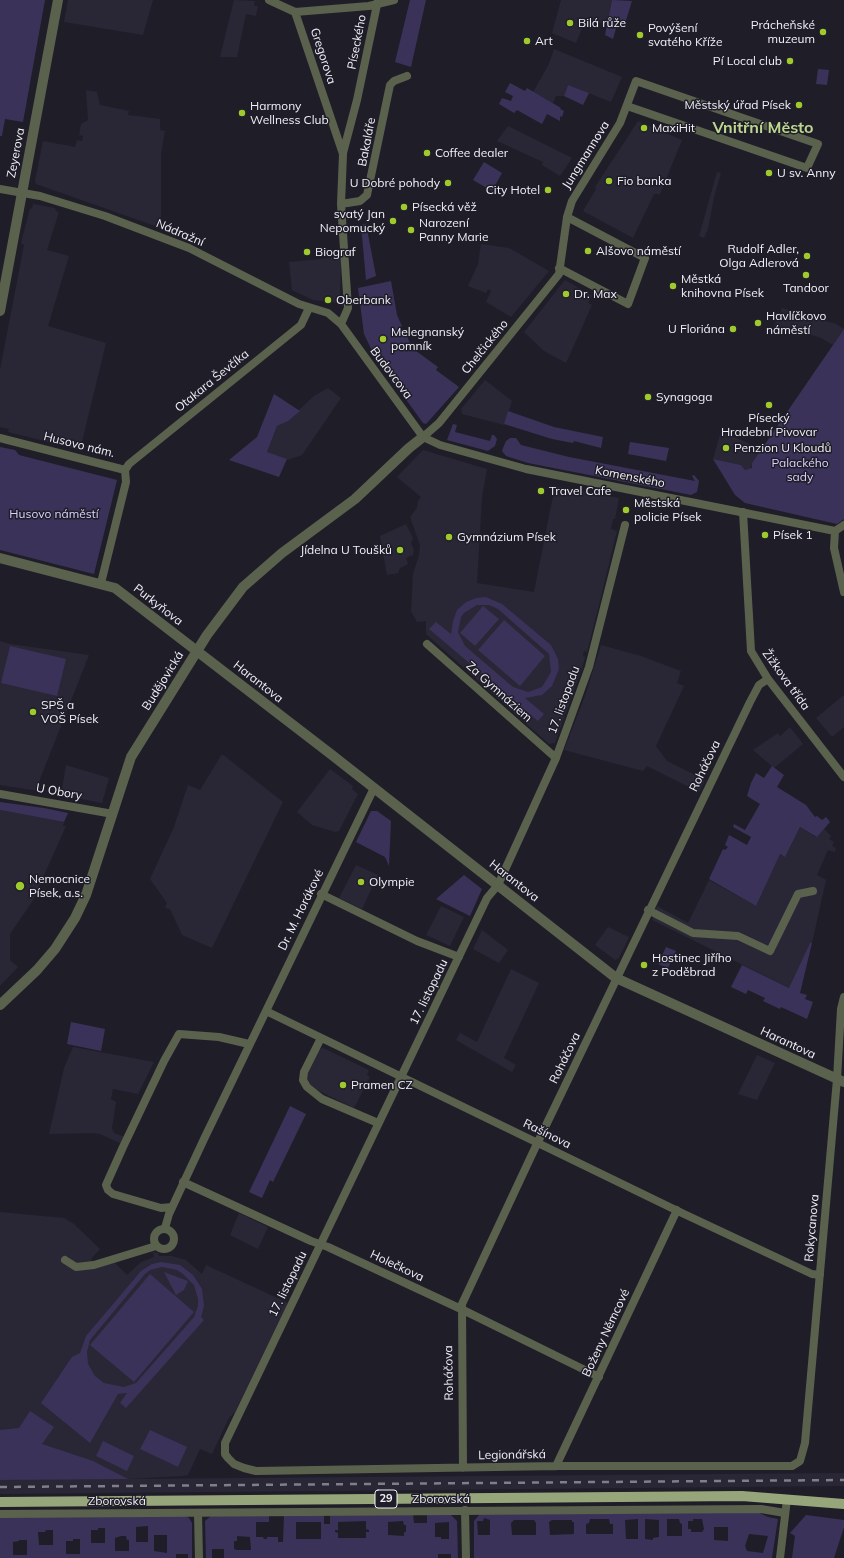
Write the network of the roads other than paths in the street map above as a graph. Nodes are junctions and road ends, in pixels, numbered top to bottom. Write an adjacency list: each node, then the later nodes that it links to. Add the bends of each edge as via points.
1 (58, 0): 10 (street, Zeyerova)
2 (269, 0): 5 (street)
3 (394, 0): 4 (street)
4 (377, 3): 5 (street); 8 (street, Píseckého)
5 (295, 12): 8 (street, Gregorova)
6 (407, 76): 11 (street, Bakaláře, via 390,85 367,195 360,201)
7 (627, 106): 7 (street, Jungmannova, via 807,168 818,144 636,81); 12 (street, Jungmannova, via 622,120 574,198)
8 (343, 154): 11 (street, Gregorova)
9 (0, 189): 10 (street, Nádražní)
10 (22, 192): 14 (street, Nádražní, via 105,216 189,248); 15 (street, Zeyerova)
11 (341, 204): 16 (street, Gregorova, via 348,308)
12 (567, 217): 13 (street); 13 (street, via 645,258 628,304)
13 (559, 268): 17 (street, Chelčického, via 559,274 498,351 439,423)
14 (309, 308): 16 (street, Nádražní, via 328,313); 19 (street, Otakara Ševčíka, via 301,326)
15 (0, 311)
16 (341, 324): 17 (street, Budovcova)
17 (423, 437): 20 (street, Komenského, via 440,445 526,469); 28 (street, Budějovická, via 355,498 282,553 243,587)
18 (0, 438): 19 (street, Husovo nám.)
19 (124, 470): 25 (street, Husovo nám., via 126,482)
20 (743, 512): 23 (street, Komenského); 29 (street, Žižkova třída, via 751,651)
21 (625, 525): 30 (street, 17. listopadu, via 589,667)
22 (844, 525): 23 (street)
23 (835, 531): 26 (street, via 834,548)
24 (0, 558): 25 (street)
25 (101, 583): 28 (street, Purkyňova, via 115,588)
26 (844, 592)
27 (427, 644): 30 (street, Za Gymnáziem)
28 (197, 651): 32 (street, Harantova); 34 (street, Budějovická, via 131,757)
29 (768, 679): 31 (street, Žižkova třída); 38 (street, Roháčova, via 759,685 750,702)
30 (556, 758): 35 (street, 17. listopadu)
31 (844, 777)
32 (374, 788): 35 (street, Harantova); 37 (street, Dr. M. Horákové)
33 (0, 794): 34 (street, U Obory)
34 (113, 814): 42 (street, Budějovická, via 76,918 55,949)
35 (498, 885): 39 (street, 17. listopadu, via 487,898); 40 (street, Harantova)
36 (812, 891): 38 (street, via 798,894 770,951 738,936 693,934)
37 (321, 894): 39 (street, via 417,941); 44 (street, Dr. M. Horákové)
38 (648, 910): 40 (street, Roháčova)
39 (459, 957): 47 (street, 17. listopadu)
40 (616, 978): 48 (street, Harantova); 50 (street, Roháčova)
41 (844, 997): 48 (street, Rokycanova, via 841,1009)
42 (4, 1002): 43 (street, Budějovická)
43 (0, 1010)
44 (266, 1011): 45 (street, Rašínova); 46 (street, Dr. M. Horákové)
45 (321, 1038): 47 (street, Rašínova); 49 (street, via 304,1072 303,1080 307,1087 322,1099)
46 (249, 1044): 51 (street, Dr. M. Horákové); 52 (street, via 218,1037 179,1034 106,1185 108,1190 121,1197 160,1208)
47 (400, 1077): 49 (street, 17. listopadu); 50 (street, Rašínova)
48 (841, 1081): 58 (street, Rokycanova)
49 (378, 1123): 55 (street, 17. listopadu)
50 (538, 1142): 53 (street, Rašínova); 59 (street, Roháčova)
51 (184, 1182): 52 (street, Dr. M. Horákové); 55 (street, Holečkova)
52 (172, 1207): 54 (street, Dr. M. Horákové)
53 (677, 1210): 58 (street, Rašínova, via 812,1274); 60 (street, Boženy Němcové)
54 (165, 1228): 56 (street, Dr. M. Horákové, via 154,1235); 56 (street, via 173,1235 173,1244 164,1250)
55 (321, 1244): 59 (street, Holečkova); 61 (street, 17. listopadu, via 225,1443 225,1454)
56 (156, 1246): 57 (street, via 94,1265 76,1267)
57 (65, 1260)
58 (820, 1275): 62 (street, Rokycanova, via 805,1443)
59 (461, 1309): 60 (street, Holečkova); 64 (street, Roháčova)
60 (598, 1377): 63 (street, Boženy Němcové)
61 (228, 1458): 64 (street, Legionářská, via 234,1464 256,1471)
62 (800, 1461): 63 (street, Legionářská, via 792,1466)
63 (556, 1466): 64 (street, Legionářská)
64 (463, 1468)
65 (787, 1499): 66 (main road, 29, via 742,1496); 67 (main road, 29); 70 (street)
66 (0, 1502)
67 (844, 1504)
68 (465, 1510): 69 (street, Zborovská); 70 (street, Zborovská, via 760,1509); 73 (street)
69 (198, 1513): 71 (street, Zborovská); 72 (street)
70 (786, 1513): 74 (street)
71 (0, 1514)
72 (198, 1558)
73 (466, 1558)
74 (780, 1558)

